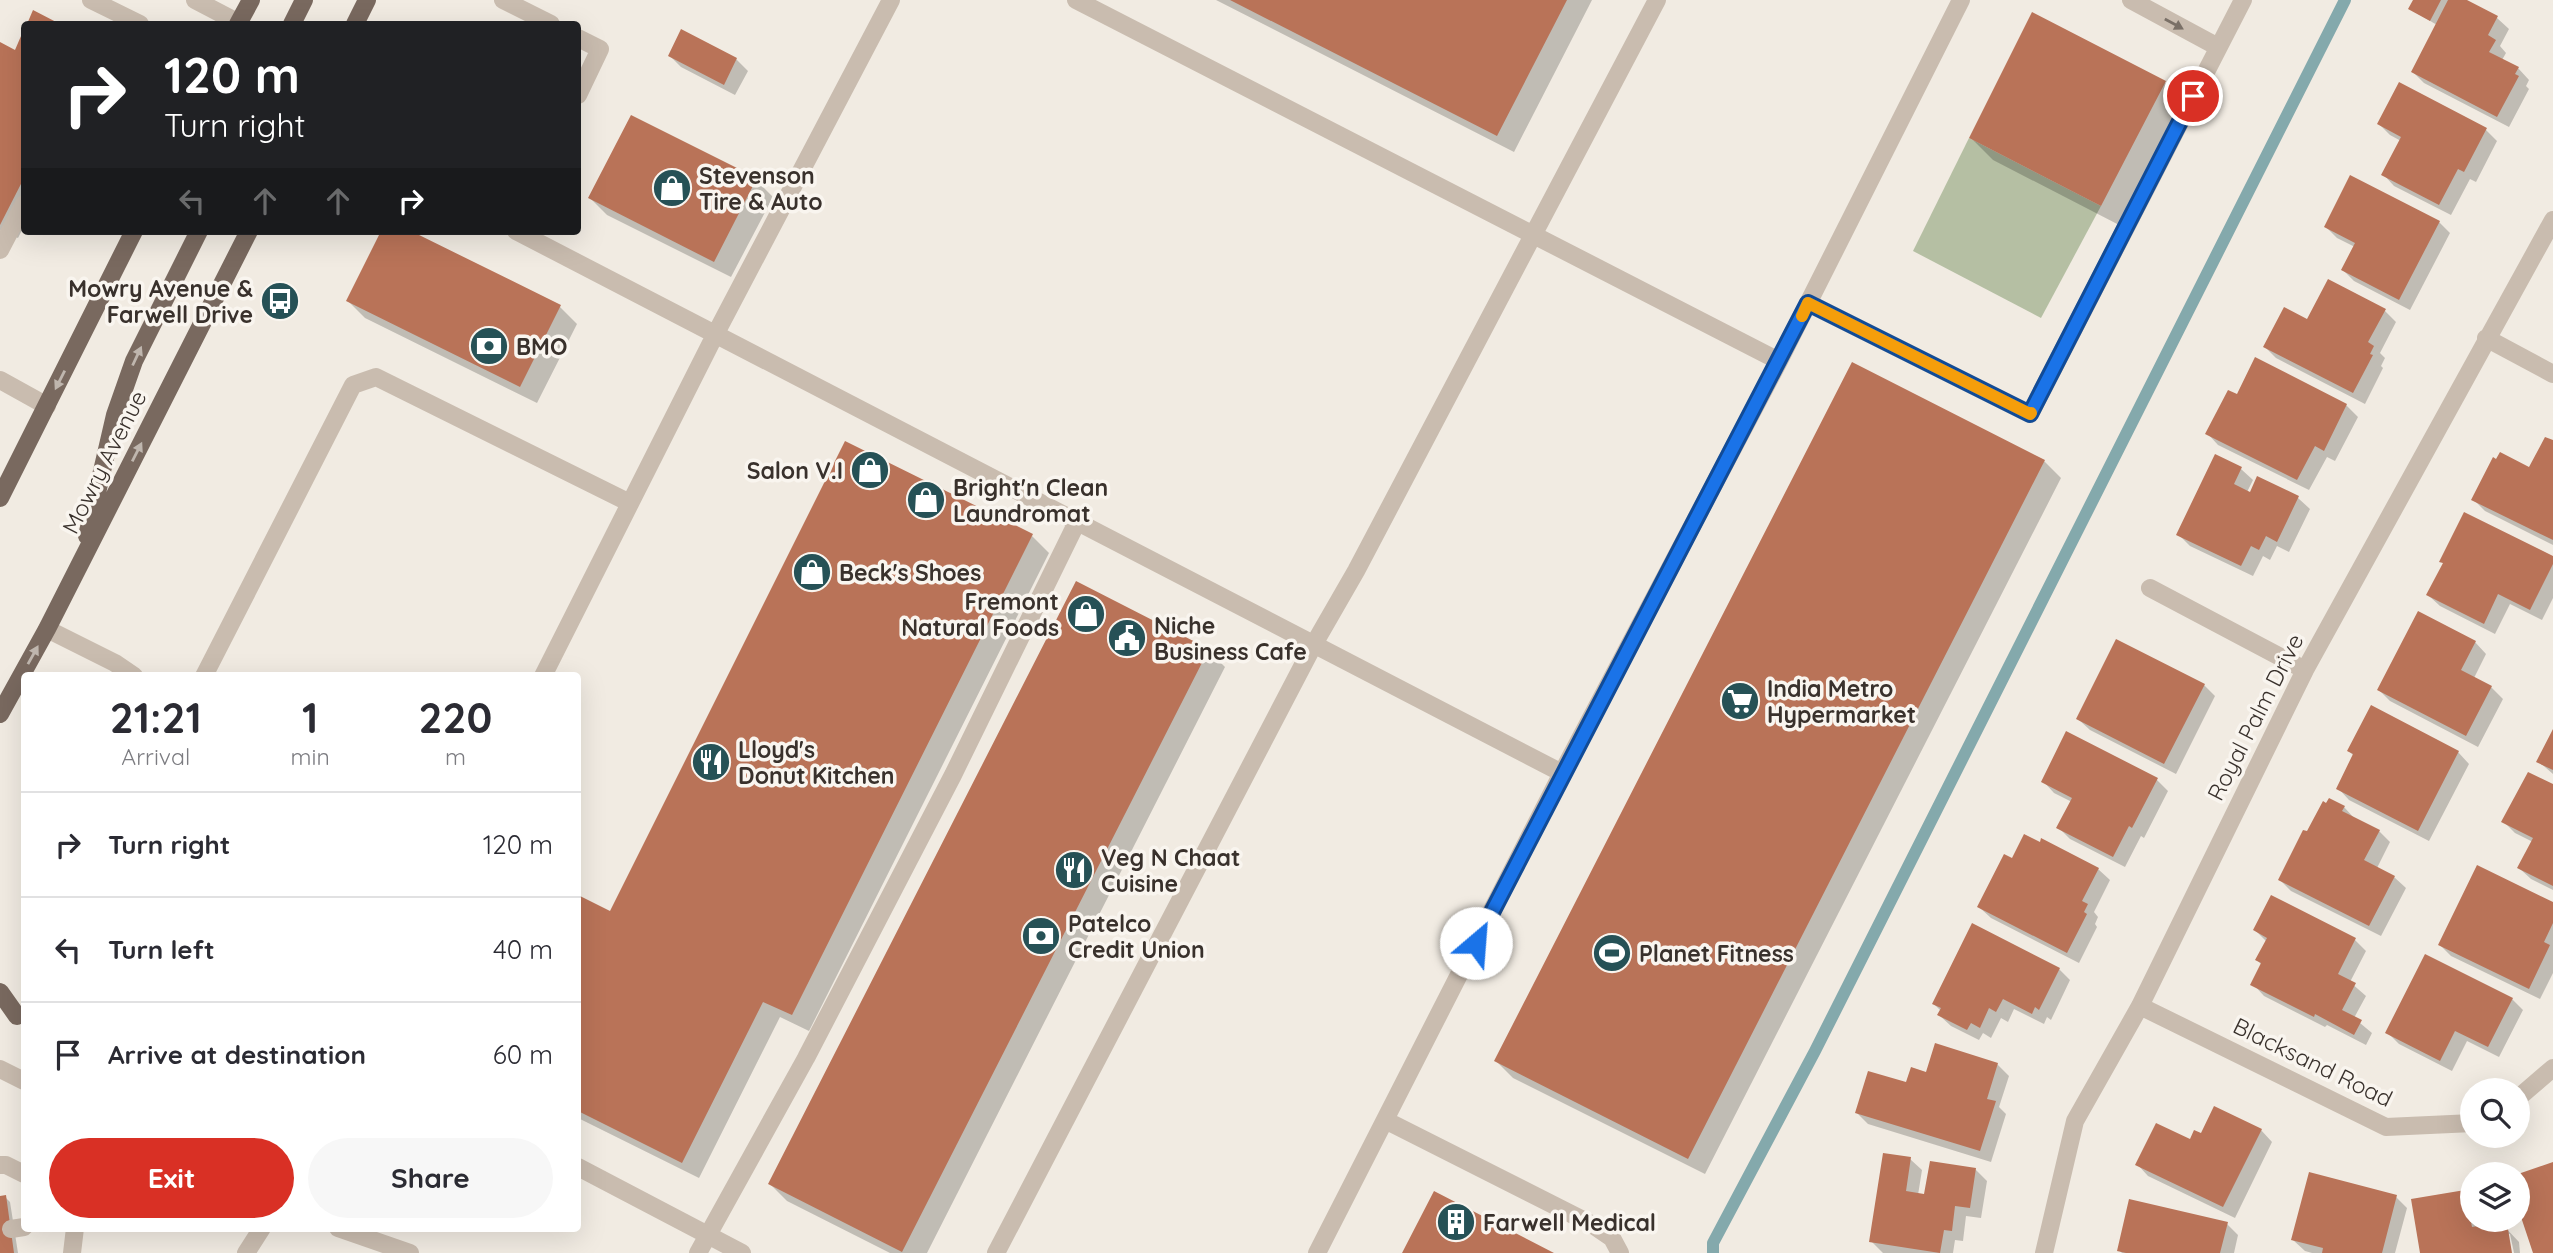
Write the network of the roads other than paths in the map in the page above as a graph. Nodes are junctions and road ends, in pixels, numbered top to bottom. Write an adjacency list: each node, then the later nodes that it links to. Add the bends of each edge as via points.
1 (91, 0): 13 (street)
2 (195, 0): 14 (street)
3 (251, 0): 15 (main road)
4 (304, 0): 16 (main road)
5 (367, 0): 17 (main road)
6 (503, 0): 18 (street)
7 (891, 0): 31 (street)
8 (1076, 0): 28 (street)
9 (1657, 0): 28 (street)
10 (1961, 0): 30 (street)
11 (2131, 0): 20 (street, one-way to 20)
12 (2243, 0): 20 (street)
13 (121, 20)
14 (234, 21)
15 (241, 21)
16 (294, 21)
17 (356, 21)
18 (545, 21)
19 (581, 40): 21 (street, via 600,49)
20 (2218, 47): 30 (street, via 2030,414)
21 (581, 89)
22 (21, 209): 29 (street)
23 (2553, 219): 32 (street, Royal Palm Drive)
24 (132, 235): 36 (main road, one-way to 36)
25 (197, 235): 40 (main road, one-way to 25, via 115,415 134,361)
26 (247, 235): 40 (main road, Mowry Avenue, one-way to 26)
27 (524, 235): 31 (street)
28 (1534, 235): 33 (street); 43 (street)
29 (1, 246)
30 (1808, 303): 33 (street)
31 (715, 335): 38 (street); 39 (street)
32 (2486, 338): 34 (street); 44 (street, Royal Palm Drive)
33 (1779, 361): 51 (street)
34 (2553, 374)
35 (0, 380): 36 (street)
36 (47, 406): 37 (main road)
37 (0, 498)
38 (630, 503): 47 (street, via 376,377 353,385); 48 (street)
39 (1077, 522): 43 (street); 68 (street, via 947,787)
40 (80, 563): 42 (main road, Mowry Avenue)
41 (2150, 588): 44 (street)
42 (47, 629): 45 (main road, Mowry Avenue, one-way to 42); 46 (street)
43 (1314, 644): 51 (street); 74 (street)
44 (2305, 670): 53 (street, Royal Palm Drive)
45 (24, 672)
46 (128, 672)
47 (206, 672)
48 (545, 672)
49 (21, 677): 50 (main road, Mowry Avenue, one-way to 49)
50 (0, 715)
51 (1562, 773): 59 (street)
52 (0, 992): 54 (main road)
53 (2140, 1006): 60 (street, Blacksand Road, via 2386,1127); 77 (street, Royal Palm Drive, via 2075,1121)
54 (14, 1016)
55 (2553, 1068): 58 (street)
56 (0, 1069): 57 (street)
57 (21, 1080)
58 (2530, 1088)
59 (1385, 1120): 75 (street); 76 (street, via 1593,1225 1612,1238)
60 (2460, 1124)
61 (0, 1165): 63 (street)
62 (581, 1169): 68 (street)
63 (21, 1172)
64 (75, 1232): 70 (street)
65 (259, 1232): 71 (street)
66 (350, 1232): 69 (street)
67 (385, 1232): 69 (street)
68 (708, 1235): 72 (street); 73 (street)
69 (408, 1252)
70 (72, 1253)
71 (246, 1253)
72 (698, 1253)
73 (742, 1253)
74 (996, 1253)
75 (1317, 1253)
76 (1620, 1253)
77 (2044, 1253)

